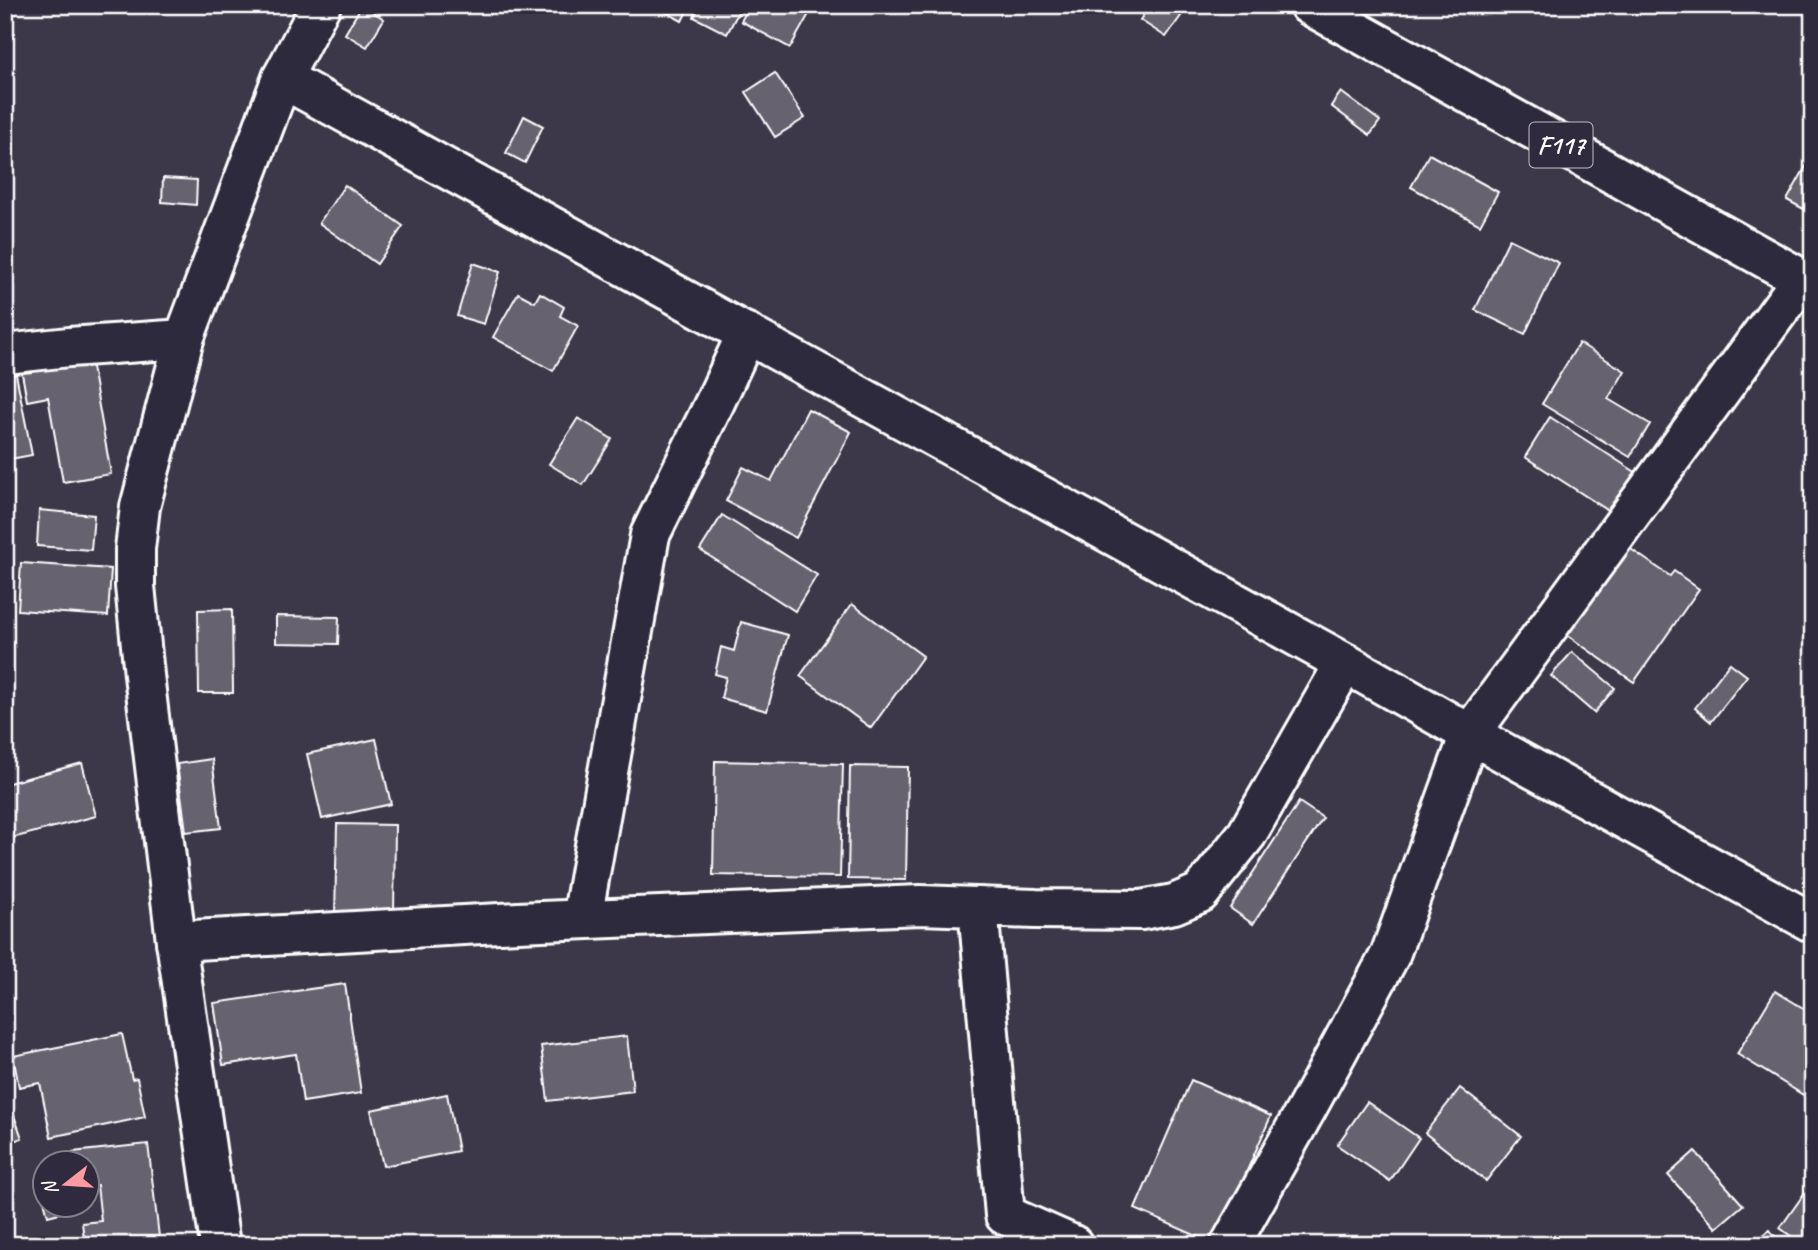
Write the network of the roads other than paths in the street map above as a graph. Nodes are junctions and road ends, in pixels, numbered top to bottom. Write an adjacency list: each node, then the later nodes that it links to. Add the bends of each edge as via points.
1 (321, 5): 3 (street)
2 (1309, 5): 4 (street, F117)
3 (282, 78): 5 (street); 6 (street)
4 (1807, 282): 9 (street)
5 (747, 333): 8 (street); 11 (street, via 650,535)
6 (184, 339): 7 (street); 13 (street, via 140,507 135,549 144,674)
7 (5, 354)
8 (1345, 663): 9 (street); 10 (street, via 1247,835 1200,893 1141,910)
9 (1470, 734): 12 (street); 16 (street, via 1390,955)
10 (978, 907): 11 (street, via 920,905); 15 (street, via 1005,1215)
11 (582, 919): 13 (street)
12 (1813, 923)
13 (176, 941): 14 (street)
14 (220, 1245)
15 (1073, 1245)
16 (1230, 1245)

